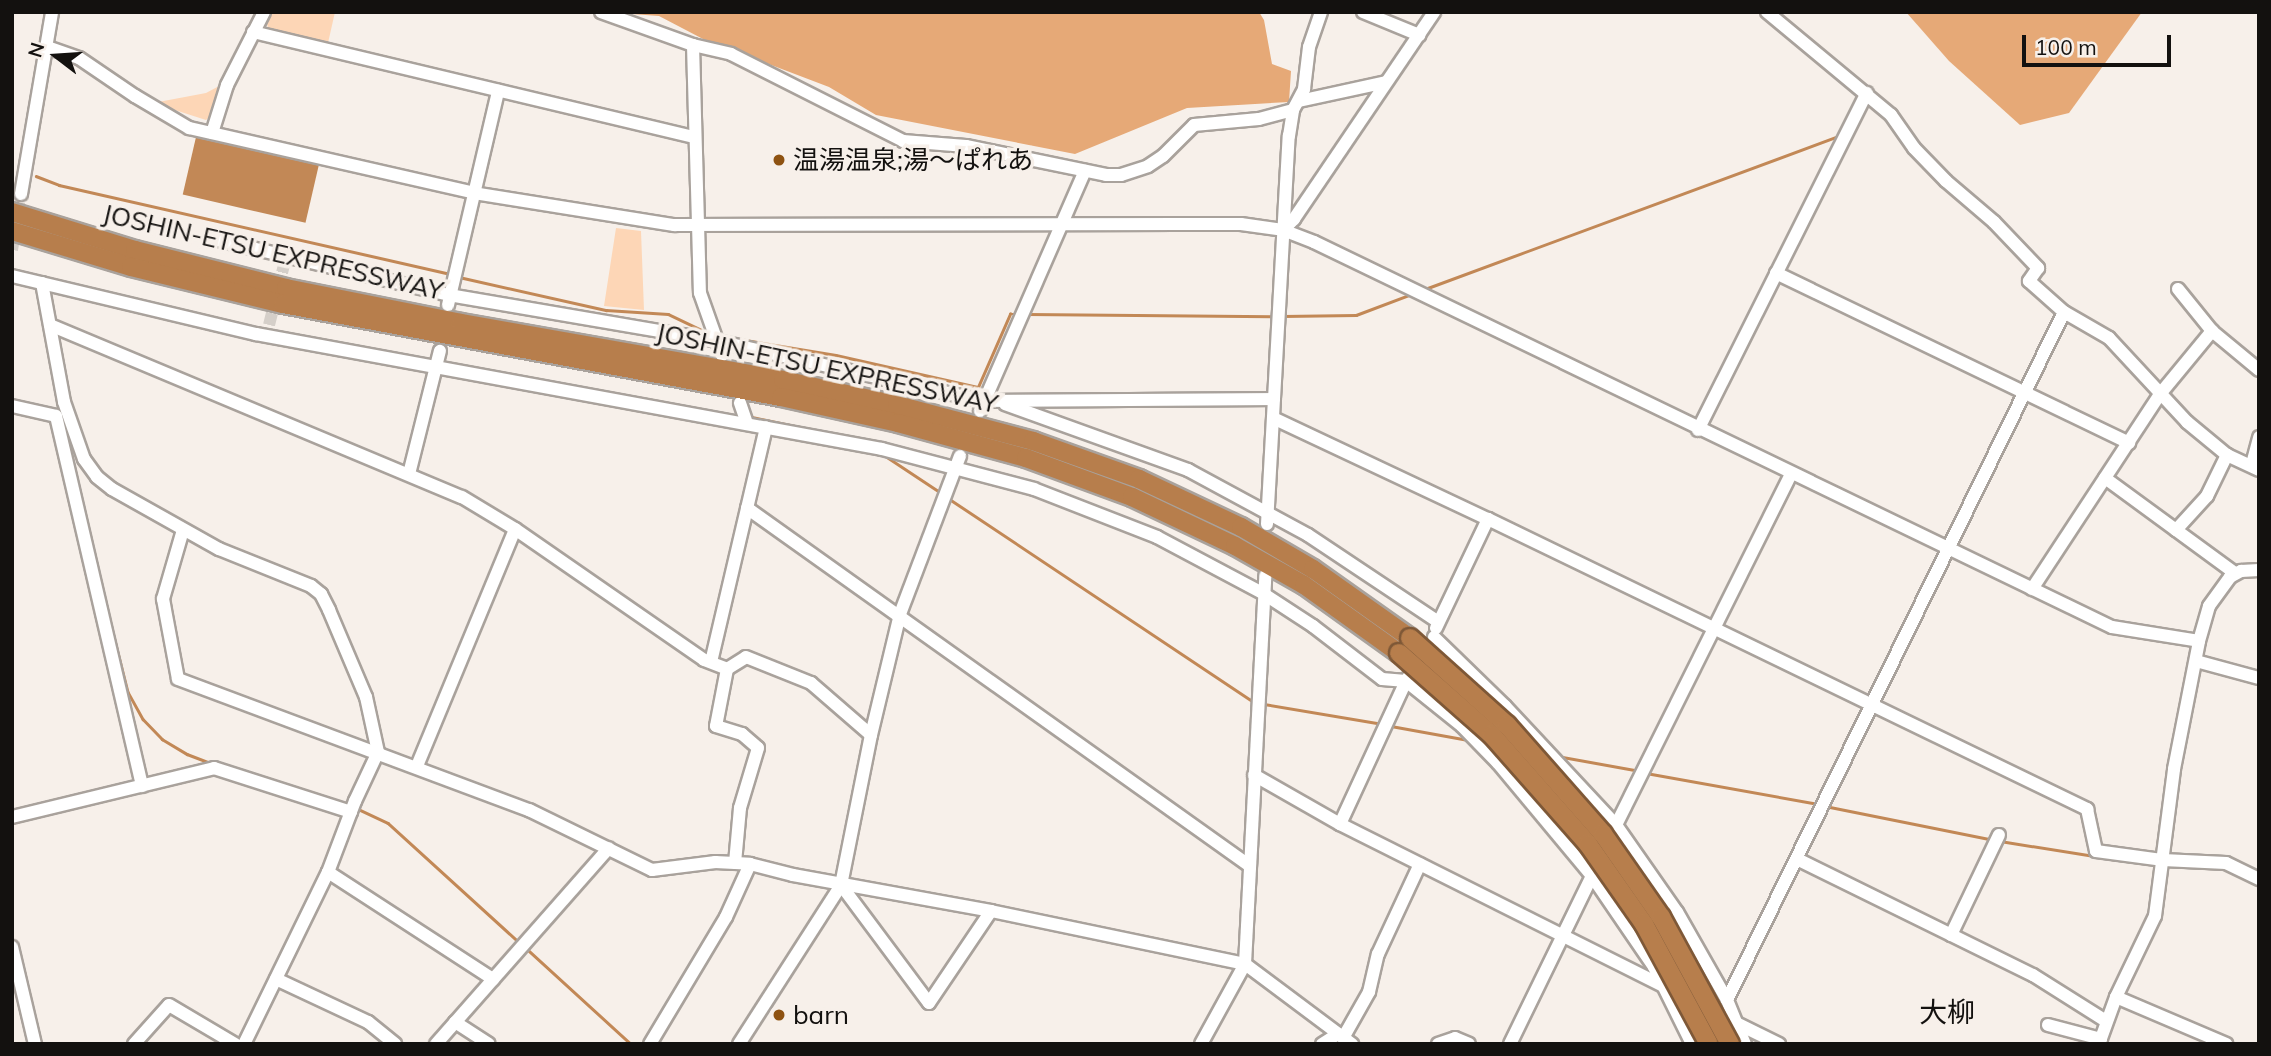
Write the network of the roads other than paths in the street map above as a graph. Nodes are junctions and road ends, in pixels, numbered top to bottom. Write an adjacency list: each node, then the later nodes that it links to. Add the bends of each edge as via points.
1 (52, 12): 11 (street)
2 (264, 12): 8 (street)
3 (601, 12): 10 (street)
4 (1321, 12): 15 (street)
5 (1363, 12): 9 (street)
6 (1434, 12): 9 (street)
7 (1767, 12): 14 (street)
8 (253, 32): 13 (street); 16 (street, via 227,85)
9 (1419, 35): 12 (street)
10 (693, 45): 17 (street); 18 (street, via 731,54 902,141 966,146)
11 (47, 47): 16 (street, via 79,58 172,120); 20 (street)
12 (1386, 82): 15 (street); 24 (street)
13 (498, 91): 17 (street); 19 (street)
14 (1867, 93): 29 (street); 34 (street, via 1946,181 2038,268 2029,281)
15 (1296, 105): 18 (street, via 1259,119 1194,125 1163,156 1121,175); 24 (street)
16 (212, 133): 19 (street)
17 (695, 137): 22 (street)
18 (1085, 171): 23 (street)
19 (474, 193): 22 (street, via 674,226); 33 (street)
20 (21, 194)
21 (12, 211): 137 (highway, JOSHIN-ETSU EXPRESSWAY, bridge, via 135,250 286,288 783,380 998,431 1139,479 1207,510 1313,569 1410,638 1507,725 1603,834 1674,939)
22 (699, 224): 23 (street); 37 (street, via 700,293)
23 (1060, 225): 24 (street, via 1241,224); 48 (street)
24 (1283, 230): 44 (street); 52 (street)
25 (12, 231): 28 (highway, JOSHIN-ETSU EXPRESSWAY)
26 (12, 239): 28 (highway)
27 (214, 239): 33 (street, via 284,261)
28 (131, 267): 136 (highway, JOSHIN-ETSU EXPRESSWAY, bridge, via 359,321 839,410 1014,455 1132,497 1235,546 1304,585 1399,653 1492,735 1588,844 1644,924)
29 (1776, 272): 42 (street); 52 (street)
30 (12, 276): 31 (street)
31 (43, 283): 35 (street); 40 (street)
32 (2178, 289): 36 (street)
33 (449, 300): 37 (street)
34 (2064, 313): 42 (street); 43 (street, via 2109,338)
35 (50, 325): 58 (street); 65 (street, via 64,402 84,459 112,489)
36 (2212, 331): 41 (street); 43 (street)
37 (716, 341): 39 (street); 48 (street)
38 (440, 351): 40 (street)
39 (722, 355)
40 (436, 366): 50 (street); 58 (street)
41 (2259, 370)
42 (2024, 391): 54 (street); 67 (street)
43 (2160, 394): 54 (street); 55 (street)
44 (1274, 399): 46 (street); 49 (street)
45 (740, 403): 50 (street)
46 (1003, 403): 48 (street); 62 (street, via 1188,470)
47 (12, 406): 88 (street, via 56,416)
48 (982, 406)
49 (1273, 418): 62 (street); 63 (street)
50 (747, 423): 51 (street)
51 (766, 427): 56 (street); 61 (street)
52 (1698, 430): 59 (street)
53 (2259, 436): 57 (street)
54 (2129, 443): 60 (street)
55 (2227, 455): 57 (street); 66 (street, via 2207,496)
56 (957, 462): 72 (street, via 1157,537); 73 (street)
57 (2255, 467)
58 (409, 474): 64 (street)
59 (1791, 474): 67 (street); 75 (street)
60 (2105, 478): 66 (street); 71 (street)
61 (747, 508): 73 (street); 79 (street)
62 (1267, 518): 74 (street)
63 (1488, 519): 74 (street); 75 (street)
64 (515, 529): 79 (street); 86 (street)
65 (183, 530): 85 (street, via 321,594 366,698); 85 (street, via 163,599 177,679)
66 (2176, 530): 69 (street)
67 (1947, 549): 71 (street); 83 (street)
68 (2259, 570): 69 (street)
69 (2235, 573): 77 (street, via 2209,607)
70 (1265, 576): 72 (street)
71 (2032, 589): 77 (street, via 2112,627)
72 (1264, 594): 82 (street, via 1382,679); 87 (street)
73 (900, 614): 84 (street); 100 (street)
74 (1437, 621): 76 (street)
75 (1713, 627): 83 (street); 92 (street)
76 (1434, 637): 82 (street); 92 (street)
77 (2199, 641): 78 (street)
78 (2196, 661): 81 (street); 96 (street, via 2174,769)
79 (711, 662): 80 (street)
80 (727, 669): 84 (street, via 746,657 811,683); 97 (street, via 716,726 743,734 758,748 740,808)
81 (2259, 678)
82 (1406, 681): 91 (street); 102 (street, via 1462,726 1498,763)
83 (1871, 702): 95 (street); 96 (street, via 2087,808 2096,851)
84 (871, 734): 104 (street)
85 (378, 752): 86 (street); 89 (street)
86 (417, 766): 94 (street)
87 (1254, 775): 91 (street); 100 (street)
88 (142, 786): 89 (street, via 214,768); 90 (street)
89 (351, 812): 101 (street)
90 (12, 817)
91 (1340, 824): 99 (street)
92 (1616, 825): 114 (street, via 1677,912)
93 (1999, 835): 106 (street)
94 (609, 848): 97 (street, via 652,870); 111 (street)
95 (1797, 859): 106 (street); 114 (street)
96 (2163, 860): 103 (street, via 2226,863); 113 (street, via 2155,916)
97 (735, 863): 98 (street)
98 (750, 864): 104 (street); 128 (street, via 726,917)
99 (1420, 864): 107 (street); 119 (street, via 1378,954 1368,992)
100 (1250, 866): 109 (street)
101 (328, 872): 110 (street); 111 (street)
102 (1592, 876): 107 (street); 112 (street)
103 (2259, 878)
104 (841, 885): 105 (street); 105 (street, via 929,1003); 129 (street)
105 (991, 911): 109 (street)
106 (1951, 935): 115 (street, via 2034,975)
107 (1562, 937): 112 (street); 134 (street)
108 (12, 947): 121 (street)
109 (1245, 964): 119 (street); 130 (street)
110 (276, 979): 124 (street); 125 (street, via 368,1022)
111 (493, 979): 116 (street)
112 (1664, 986): 135 (street)
113 (2116, 997): 115 (street); 140 (street)
114 (1727, 1000): 117 (street)
115 (2106, 1021): 120 (street)
116 (455, 1022): 126 (street); 127 (street)
117 (1736, 1023): 138 (street); 139 (street)
118 (2048, 1025): 120 (street)
119 (1344, 1038): 131 (street)
120 (2100, 1041)
121 (35, 1044)
122 (134, 1044): 123 (street, via 169,1004)
123 (235, 1044)
124 (244, 1044)
125 (394, 1044)
126 (436, 1044)
127 (489, 1044)
128 (650, 1044)
129 (739, 1044)
130 (1201, 1044)
131 (1322, 1044)
132 (1438, 1044): 133 (street, via 1455,1038)
133 (1469, 1044)
134 (1510, 1044)
135 (1692, 1044)
136 (1709, 1044)
137 (1730, 1044)
138 (1745, 1044)
139 (1779, 1044)
140 (2226, 1044)

